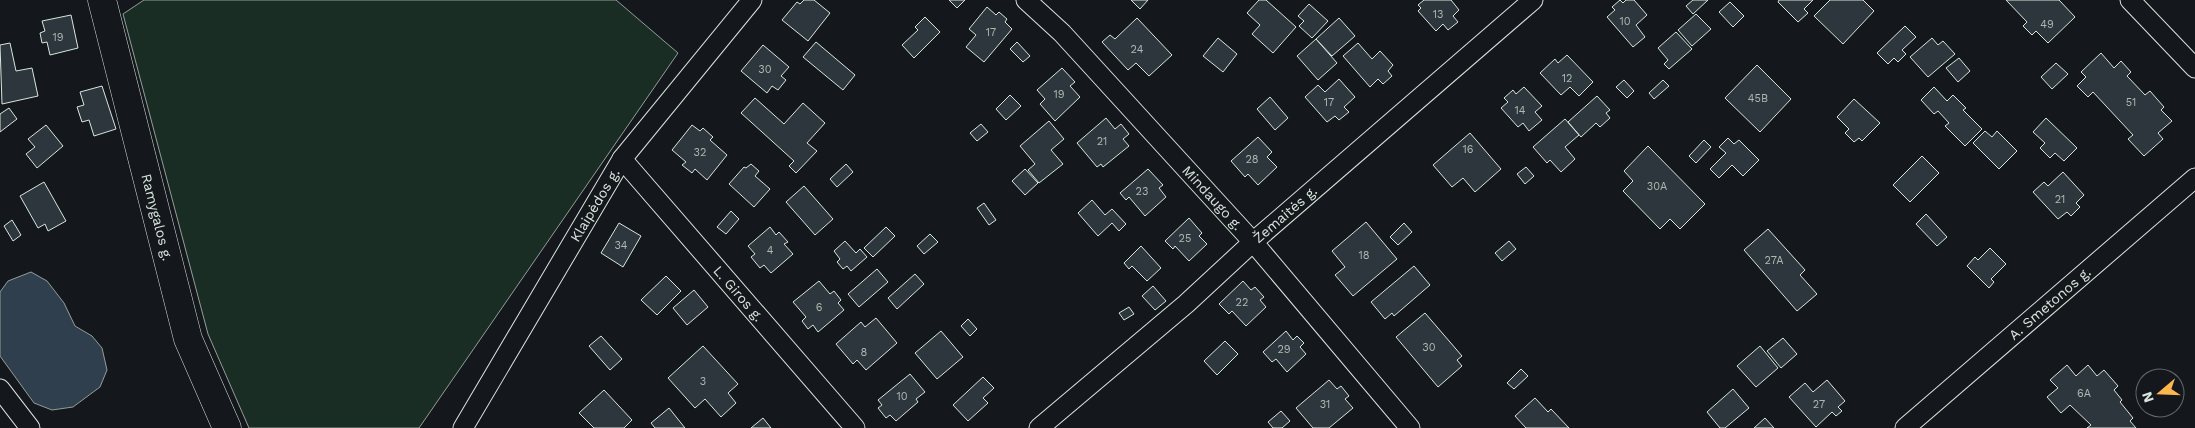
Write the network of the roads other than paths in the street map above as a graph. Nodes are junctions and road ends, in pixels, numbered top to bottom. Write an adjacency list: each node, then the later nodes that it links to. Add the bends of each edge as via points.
1 (102, 0): 13 (main road, Ramygalos g., via 188,339)
2 (752, 0): 7 (street, Klaipėdos g.)
3 (1026, 0): 9 (street, Mindaugo g., via 1062,33)
4 (1532, 0): 9 (street, Žemaitės g.)
5 (2130, 0): 6 (street)
6 (2195, 68)
7 (622, 159): 14 (street, Klaipėdos g.); 15 (street, L. Giros g.)
8 (2195, 178): 18 (street, A. Smetonos g.)
9 (1253, 242): 16 (street, Žemaitės g., via 1186,304); 17 (street, Mindaugo g.)
10 (0, 389): 11 (street)
11 (7, 412): 12 (street)
12 (30, 428)
13 (227, 428)
14 (463, 428)
15 (855, 428)
16 (1039, 428)
17 (1410, 428)
18 (1905, 428)

